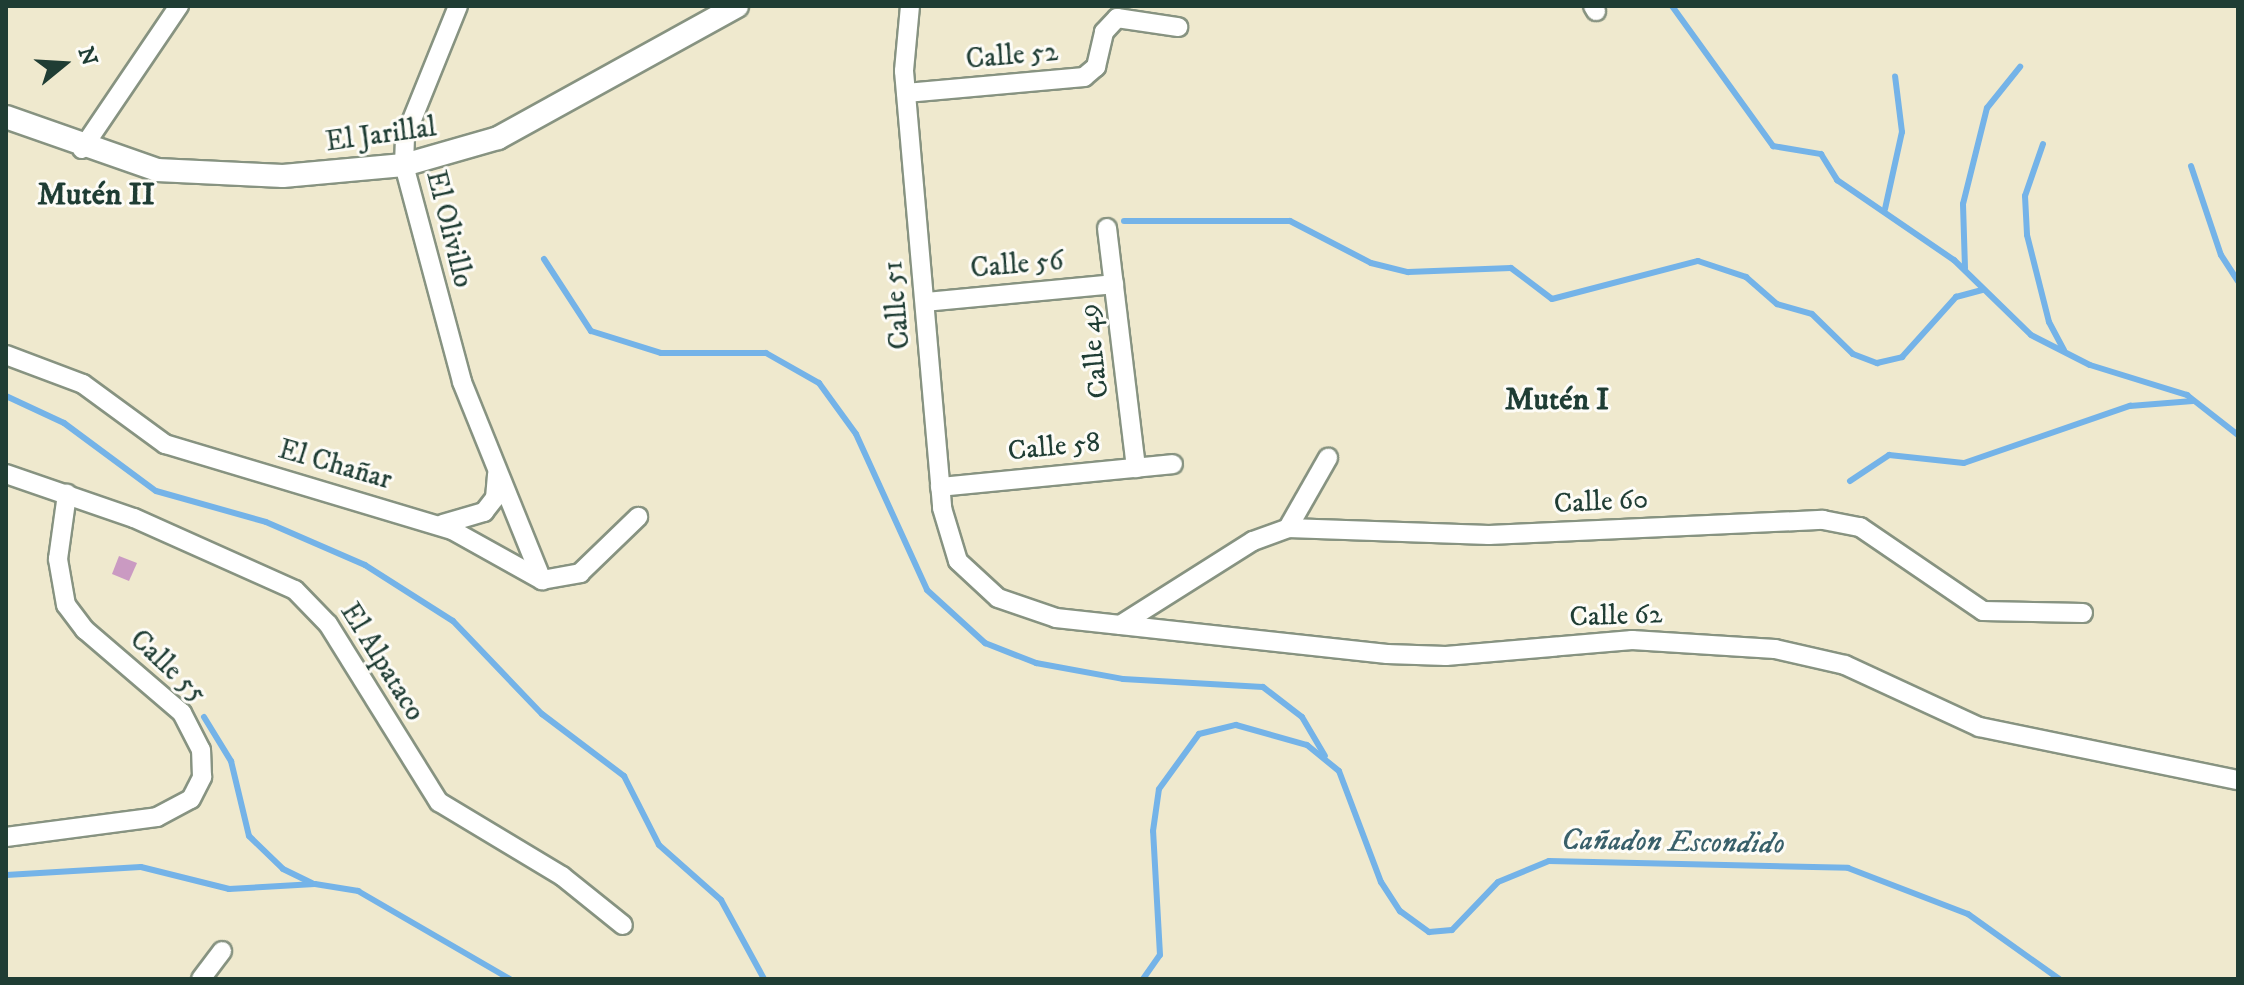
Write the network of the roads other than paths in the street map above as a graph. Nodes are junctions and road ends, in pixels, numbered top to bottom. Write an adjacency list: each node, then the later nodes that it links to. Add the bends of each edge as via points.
1 (179, 6): 8 (street)
2 (458, 6): 9 (street, El Olivillo, via 405,137)
3 (737, 6): 9 (street, El Jarillal, via 498,138)
4 (910, 6): 6 (street, Calle 51)
5 (1178, 27): 6 (street, Calle 52, via 1112,21 1096,67 1084,77)
6 (906, 93): 12 (street, Calle 51)
7 (6, 117): 8 (street, El Jarillal)
8 (82, 149): 9 (street, El Jarillal, via 157,170 249,177)
9 (404, 165): 16 (street, El Olivillo, via 456,363)
10 (1107, 228): 11 (street, Calle 49)
11 (1114, 284): 12 (street, Calle 56); 17 (street, Calle 49)
12 (925, 302): 19 (street, Calle 51)
13 (6, 355): 22 (street, El Chañar, via 83,384 165,444)
14 (1328, 458): 23 (street)
15 (1173, 464): 17 (street, Calle 58)
16 (495, 467): 22 (street, via 497,489 484,512 457,524); 24 (street, El Olivillo)
17 (1136, 468): 19 (street, Calle 58)
18 (6, 474): 20 (street, El Alpataco)
19 (940, 487): 25 (street, Calle 51, via 950,545)
20 (67, 494): 29 (street, Calle 55, via 58,559 66,605 85,630 182,713 201,750 202,777 191,799 157,817); 30 (street, El Alpataco, via 307,600 439,802 562,876)
21 (638, 517): 24 (street, via 580,573)
22 (432, 523): 24 (street, El Chañar)
23 (1288, 528): 26 (street, Calle 60, via 1489,535 1836,520 1860,527 1983,611); 27 (street, Calle 60, via 1253,541)
24 (542, 580)
25 (982, 588): 27 (street, Calle 62, via 1036,613)
26 (2083, 613)
27 (1120, 625): 28 (street, Calle 62, via 1426,656 1632,640 1775,649 1845,665 1979,727)
28 (2238, 780)
29 (6, 837)
30 (623, 925)
31 (222, 951): 32 (street)
32 (201, 979)

